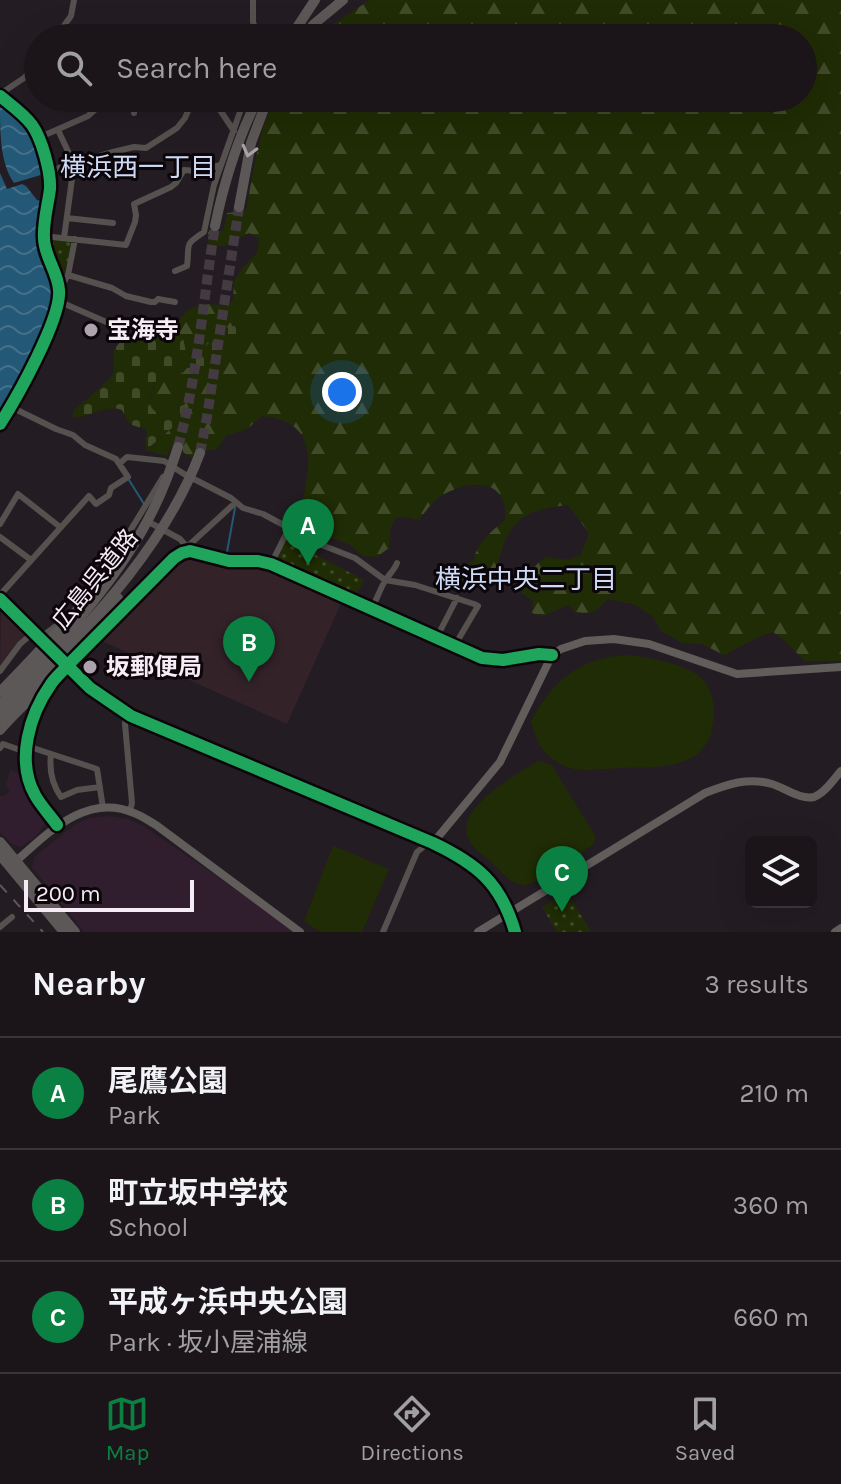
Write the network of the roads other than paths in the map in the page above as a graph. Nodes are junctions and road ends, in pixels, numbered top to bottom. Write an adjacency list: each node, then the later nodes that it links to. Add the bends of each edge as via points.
1 (74, 0): 5 (street)
2 (253, 0): 6 (street)
3 (315, 0): 7 (highway)
4 (343, 0): 8 (highway)
5 (65, 24)
6 (254, 24)
7 (299, 24)
8 (314, 24)
9 (24, 78): 10 (street)
10 (0, 95): 19 (street, via 27,119)
11 (92, 112): 17 (street)
12 (188, 112): 20 (street, via 177,128 146,148)
13 (223, 112): 18 (street)
14 (242, 112): 18 (street)
15 (248, 112): 18 (highway)
16 (263, 112): 23 (highway, one-way to 23)
17 (58, 130): 19 (street); 20 (street)
18 (238, 131): 21 (street); 26 (highway)
19 (38, 138): 22 (street)
20 (74, 164): 22 (street); 24 (street)
21 (221, 165): 29 (street, via 184,170 171,187 134,204 135,222 126,245); 30 (street, via 204,232 187,246 187,266)
22 (50, 173): 27 (street)
23 (239, 207)
24 (67, 218): 25 (street); 28 (street)
25 (113, 223)
26 (215, 226)
27 (43, 236): 28 (street); 32 (street)
28 (64, 238): 29 (street)
29 (75, 239): 31 (street)
30 (175, 271)
31 (68, 275): 32 (street); 34 (street, via 126,296)
32 (59, 290): 33 (street)
33 (58, 301): 35 (street); 36 (street)
34 (175, 302)
35 (111, 324)
36 (11, 407): 37 (street); 40 (street)
37 (0, 424)
38 (178, 447): 41 (highway, 広島呉道路, bridge)
39 (200, 453): 66 (highway, bridge, via 150,552 96,627 55,674)
40 (120, 463): 41 (street, via 127,457 151,458 164,461); 45 (street, via 128,477 96,504 89,496)
41 (169, 469): 42 (street); 43 (street); 63 (highway, bridge, via 109,573); 64 (highway, 広島呉道路, bridge, via 151,514 113,576)
42 (235, 503): 46 (street); 48 (street)
43 (139, 516): 48 (street, via 180,539); 56 (street, via 93,587 53,629)
44 (0, 524): 45 (street, via 18,494)
45 (60, 527): 49 (street)
46 (289, 528): 51 (street); 52 (street, via 355,558)
47 (0, 537): 49 (street)
48 (187, 549): 51 (street, via 229,561); 60 (street)
49 (31, 560): 54 (street)
50 (397, 563): 52 (street)
51 (271, 564): 55 (street)
52 (385, 580): 53 (street); 55 (street)
53 (457, 598): 57 (street); 58 (street, via 478,606)
54 (1, 600): 56 (street)
55 (372, 608): 57 (street)
56 (37, 635): 60 (street); 62 (street, via 20,644)
57 (437, 637): 58 (street)
58 (455, 645): 59 (street, via 482,658)
59 (552, 655): 61 (street, via 585,641 614,639 649,644 737,674); 77 (street, via 500,762)
60 (67, 666): 65 (street); 69 (street, via 38,706)
61 (841, 667)
62 (0, 671)
63 (0, 692)
64 (0, 705)
65 (126, 713): 74 (street); 77 (street)
66 (5, 718): 67 (highway)
67 (0, 730)
68 (0, 748): 69 (street, via 3,744)
69 (26, 749): 70 (street); 75 (street, via 29,781)
70 (51, 754): 72 (street, via 97,769); 72 (street, via 51,774 61,797)
71 (841, 771): 80 (street, via 811,798 754,781 705,793)
72 (100, 787): 73 (street)
73 (103, 808): 74 (street); 75 (street)
74 (130, 811): 86 (street)
75 (57, 825): 79 (street)
76 (0, 842): 79 (highway)
77 (433, 843): 80 (street, via 482,873); 87 (street, via 417,852)
78 (0, 855): 79 (highway)
79 (14, 863): 84 (highway); 85 (highway)
80 (510, 913): 88 (street); 89 (street)
81 (12, 917): 82 (street)
82 (0, 927)
83 (841, 928): 90 (street)
84 (64, 932)
85 (75, 932)
86 (300, 932)
87 (383, 932)
88 (478, 932)
89 (515, 932)
90 (835, 932)

